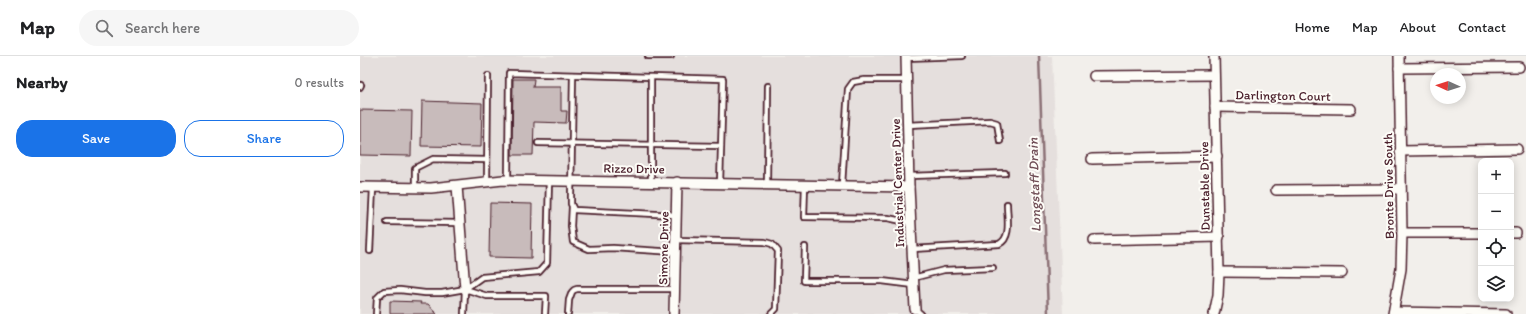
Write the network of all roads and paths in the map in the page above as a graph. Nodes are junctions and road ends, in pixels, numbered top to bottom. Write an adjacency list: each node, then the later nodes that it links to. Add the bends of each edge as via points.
1 (648, 56): 2 (lane)
2 (671, 56)
3 (962, 56): 6 (lane)
4 (1214, 56): 10 (street, Dunstable Drive)
5 (1399, 56): 8 (street, Bronte Drive South)
6 (906, 57): 14 (street, Industrial Center Drive)
7 (1519, 67): 8 (street)
8 (1399, 68): 25 (street, Bronte Drive South)
9 (573, 75): 13 (lane); 21 (lane); 31 (lane, via 509,73)
10 (1214, 75): 12 (street); 16 (street, Dunstable Drive)
11 (488, 76): 28 (lane)
12 (1094, 76)
13 (651, 77): 22 (lane); 23 (lane, via 723,79)
14 (907, 80): 18 (street, Industrial Center Drive); 40 (lane, via 864,80 853,82 848,89)
15 (768, 86): 38 (lane)
16 (1215, 107): 17 (street, Darlington Court); 26 (street, Dunstable Drive)
17 (1351, 109)
18 (908, 125): 19 (lane, via 990,121 997,123); 30 (street, Industrial Center Drive)
19 (1000, 141)
20 (538, 143): 21 (lane)
21 (573, 144): 22 (lane); 33 (lane)
22 (651, 145): 23 (lane); 35 (lane)
23 (721, 146): 37 (lane)
24 (1516, 149): 25 (street)
25 (1400, 151): 46 (street, Bronte Drive South)
26 (1217, 156): 27 (street); 56 (street, Dunstable Drive)
27 (1092, 159)
28 (487, 160): 34 (lane); 45 (lane, via 433,159 415,168)
29 (1004, 173): 30 (lane)
30 (909, 176): 43 (street, Industrial Center Drive)
31 (508, 180): 32 (street, Rizzo Drive); 34 (street, Rizzo Drive)
32 (549, 180): 33 (street, Rizzo Drive); 67 (lane, via 547,263 539,272 482,277)
33 (572, 181): 35 (street, Rizzo Drive); 49 (lane)
34 (487, 182): 41 (street, Rizzo Drive)
35 (651, 182): 36 (street, Rizzo Drive)
36 (677, 182): 37 (street, Rizzo Drive); 50 (street, Simone Drive)
37 (720, 183): 38 (street, Rizzo Drive)
38 (767, 184): 39 (street, Rizzo Drive)
39 (805, 185): 40 (street, Rizzo Drive); 53 (lane, via 804,217 888,218)
40 (842, 185): 43 (street, Rizzo Drive)
41 (456, 186): 45 (street, Rizzo Drive); 52 (street)
42 (360, 187): 44 (street, Rizzo Drive)
43 (909, 187): 53 (street, Industrial Center Drive)
44 (373, 188): 45 (street, Rizzo Drive); 61 (lane)
45 (415, 188)
46 (1401, 189): 47 (street); 54 (street, Bronte Drive South)
47 (1276, 190)
48 (1007, 204): 60 (lane, via 1007,237 1004,242)
49 (572, 207): 50 (lane, via 577,211); 62 (lane, via 572,242 589,249)
50 (676, 215): 57 (street, Simone Drive)
51 (387, 222): 52 (lane)
52 (460, 223): 67 (street)
53 (911, 223): 60 (street, Industrial Center Drive)
54 (1402, 233): 55 (street); 70 (street, Bronte Drive South, via 1401,270)
55 (1478, 233)
56 (1219, 237): 58 (street); 64 (street, Dunstable Drive)
57 (676, 240): 62 (street, Simone Drive); 76 (lane, via 772,244 778,251 776,309)
58 (1094, 240)
59 (805, 247): 66 (lane, via 804,281)
60 (912, 250): 66 (street, Industrial Center Drive)
61 (370, 251)
62 (676, 252): 68 (street, Simone Drive)
63 (993, 268): 66 (lane, via 944,270)
64 (1219, 272): 65 (street); 77 (street, Dunstable Drive)
65 (1342, 272)
66 (913, 281): 69 (street, Industrial Center Drive)
67 (464, 289): 71 (lane, via 442,293 384,291 377,298); 72 (lane); 73 (lane, via 487,296 546,296)
68 (675, 289): 74 (lane, via 577,289 570,297); 75 (street, Simone Drive)
69 (918, 312)
70 (1393, 313): 78 (street)
71 (376, 314)
72 (464, 314)
73 (545, 314)
74 (568, 314)
75 (674, 314)
76 (771, 314)
77 (1214, 314)
78 (1506, 314)

